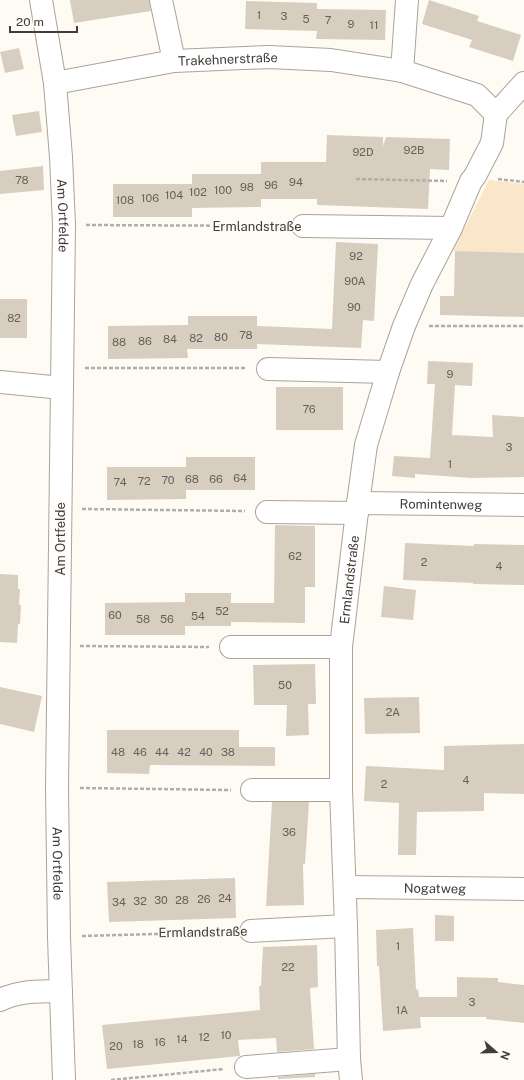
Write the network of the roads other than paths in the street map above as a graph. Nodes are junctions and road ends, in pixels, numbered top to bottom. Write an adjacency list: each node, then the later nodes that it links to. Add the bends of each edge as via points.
1 (41, 0): 6 (street, Am Ortfelde)
2 (161, 0): 4 (street)
3 (407, 0): 5 (street)
4 (174, 61): 5 (street, Trakehnerstraße, via 269,57 332,60); 6 (street, Trakehnerstraße)
5 (402, 71): 8 (street, Trakehnerstraße, via 477,94)
6 (55, 83): 13 (street, Am Ortfelde, via 64,225)
7 (524, 83): 8 (street)
8 (496, 114): 10 (street, Ermlandstraße, via 492,143 471,181)
9 (302, 226): 10 (street, Ermlandstraße)
10 (451, 228): 12 (street, Ermlandstraße, via 422,284)
11 (268, 368): 12 (street)
12 (388, 372): 16 (street, Ermlandstraße, via 366,445)
13 (62, 378): 14 (street); 26 (street, Am Ortfelde, via 57,788)
14 (0, 382)
15 (524, 505): 16 (street, Romintenweg)
16 (357, 508): 17 (street); 19 (street, Ermlandstraße)
17 (267, 512)
18 (231, 647): 19 (street)
19 (341, 647): 21 (street, Ermlandstraße)
20 (252, 790): 21 (street)
21 (341, 790): 22 (street, Ermlandstraße)
22 (345, 887): 23 (street, Nogatweg); 24 (street, Ermlandstraße)
23 (524, 889)
24 (346, 926): 25 (street, Ermlandstraße); 28 (street, Ermlandstraße)
25 (251, 931)
26 (61, 991): 27 (street, via 21,993); 30 (street, Am Ortfelde)
27 (0, 1000)
28 (349, 1059): 29 (street); 31 (street, Ermlandstraße)
29 (246, 1067)
30 (64, 1080)
31 (351, 1080)

